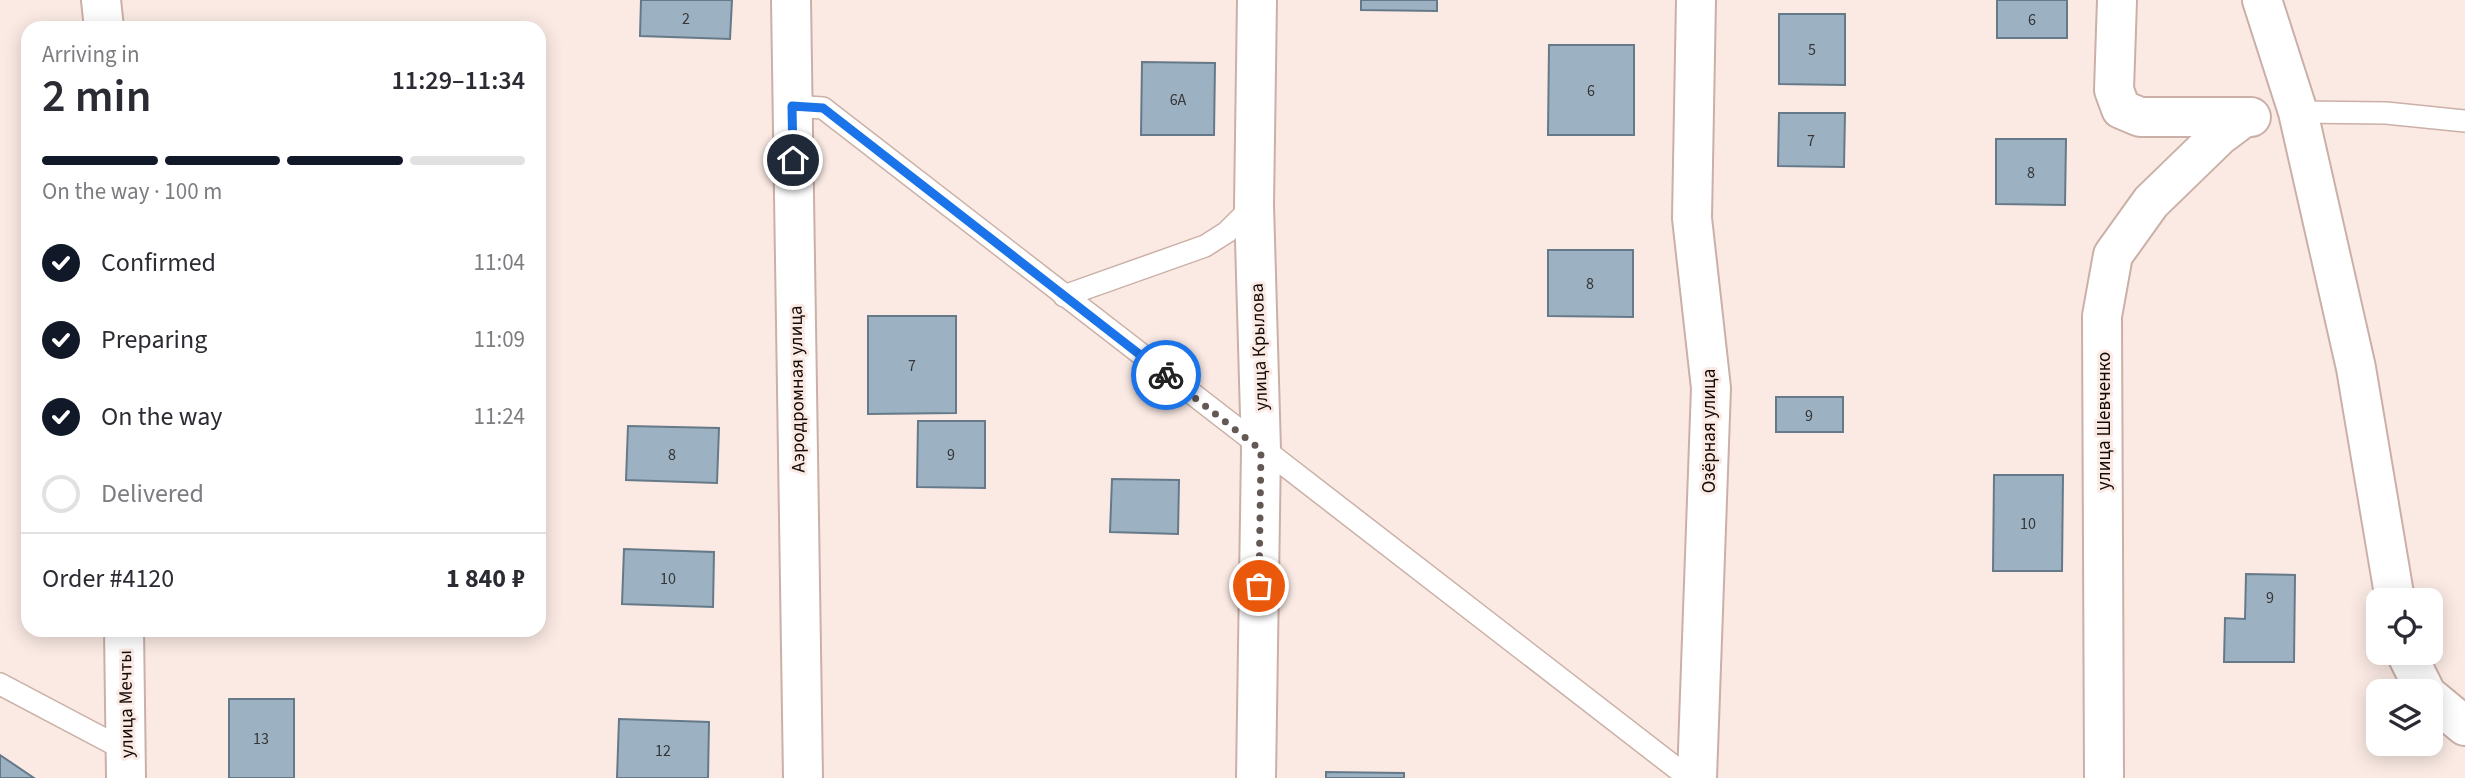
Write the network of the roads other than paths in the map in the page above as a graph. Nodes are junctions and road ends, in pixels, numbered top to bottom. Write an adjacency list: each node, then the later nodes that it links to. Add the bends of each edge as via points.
1 (101, 0): 7 (street)
2 (791, 0): 8 (street, Аэродромная улица)
3 (1257, 0): 12 (street, улица Крылова)
4 (1696, 0): 24 (street, Озёрная улица, via 1692,218 1711,388)
5 (2117, 0): 10 (street, via 2114,90 2122,109 2140,117)
6 (2262, 0): 9 (street)
7 (103, 21)
8 (792, 106): 13 (lane, via 823,108); 21 (street, Аэродромная улица)
9 (2298, 112): 10 (street); 11 (lane, via 2386,113); 15 (street, via 2356,368)
10 (2243, 118): 25 (street, улица Шевченко, via 2151,202 2113,255 2102,316)
11 (2465, 121)
12 (1254, 205): 13 (lane, via 1205,246); 14 (street, улица Крылова)
13 (1064, 296): 14 (lane)
14 (1261, 450): 22 (street, улица Крылова); 23 (lane)
15 (2393, 588)
16 (124, 637): 20 (street, улица Мечты)
17 (0, 684): 20 (lane)
18 (2443, 708): 19 (street)
19 (2465, 726)
20 (126, 764)
21 (803, 778)
22 (1256, 778)
23 (1689, 778)
24 (1697, 778)
25 (2104, 778)

